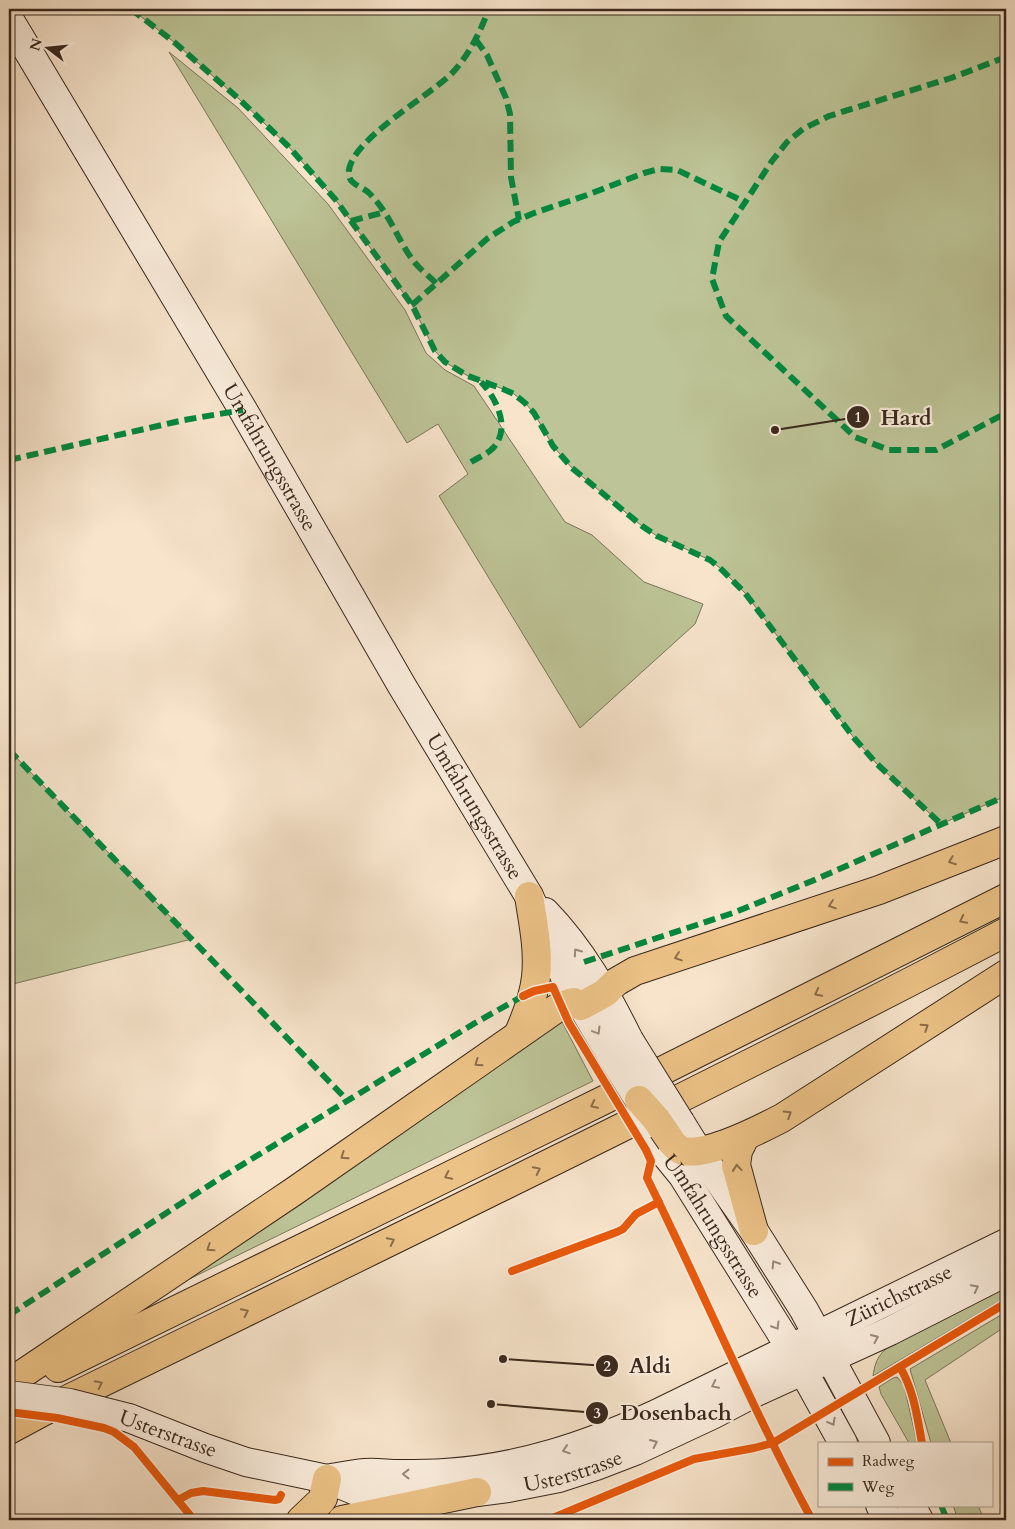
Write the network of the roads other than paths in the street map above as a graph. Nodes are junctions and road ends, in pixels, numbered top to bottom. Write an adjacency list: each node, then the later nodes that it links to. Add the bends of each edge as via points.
1 (9, 19): 3 (main road, Umfahrungsstrasse)
2 (1006, 840): 7 (highway, one-way to 7, via 878,890 634,972)
3 (529, 896): 7 (main road, Umfahrungsstrasse, one-way to 3, via 561,928); 8 (main road, Umfahrungsstrasse); 9 (highway, via 536,977)
4 (1006, 898): 21 (highway, one-way to 21)
5 (1006, 932): 22 (highway, one-way to 5, via 621,1128)
6 (1006, 974): 13 (highway, one-way to 6, via 790,1113)
7 (605, 992): 8 (highway); 10 (main road, Umfahrungsstrasse)
8 (581, 1006): 9 (highway, via 574,1002 560,1006); 10 (main road, Umfahrungsstrasse, one-way to 10)
9 (518, 1035): 20 (highway, one-way to 20)
10 (621, 1048): 11 (main road, Umfahrungsstrasse, bridge); 12 (main road, Umfahrungsstrasse, bridge)
11 (640, 1100): 12 (highway, bridge)
12 (669, 1135): 14 (highway, via 676,1148); 19 (main road, Umfahrungsstrasse, one-way to 19, via 683,1176)
13 (745, 1137): 14 (highway); 15 (highway, one-way to 13, via 736,1165)
14 (698, 1150): 15 (main road, Umfahrungsstrasse)
15 (754, 1231): 18 (main road, Umfahrungsstrasse, one-way to 15)
16 (1006, 1243): 18 (main road, Zürichstrasse)
17 (1006, 1272): 18 (main road, Zürichstrasse, one-way to 17, via 890,1331)
18 (824, 1347): 19 (main road, Zürichstrasse); 24 (main road, Umfahrungsstrasse)
19 (797, 1360): 23 (main road, Umfahrungsstrasse, one-way to 23); 25 (main road, Usterstrasse, one-way to 25, via 554,1454 464,1471 422,1474 366,1472); 26 (main road, Usterstrasse, one-way to 19, via 552,1480 635,1452)
20 (9, 1383)
21 (9, 1393): 25 (main road, Usterstrasse, bridge, via 70,1403 129,1418 246,1462)
22 (9, 1430)
23 (842, 1442)
24 (875, 1442)
25 (327, 1479): 26 (main road, Usterstrasse, via 361,1493); 29 (highway, via 321,1502)
26 (477, 1492): 30 (highway)
27 (881, 1506): 31 (main road)
28 (912, 1506): 32 (main road)
29 (301, 1520)
30 (342, 1520)
31 (888, 1520)
32 (919, 1520)

